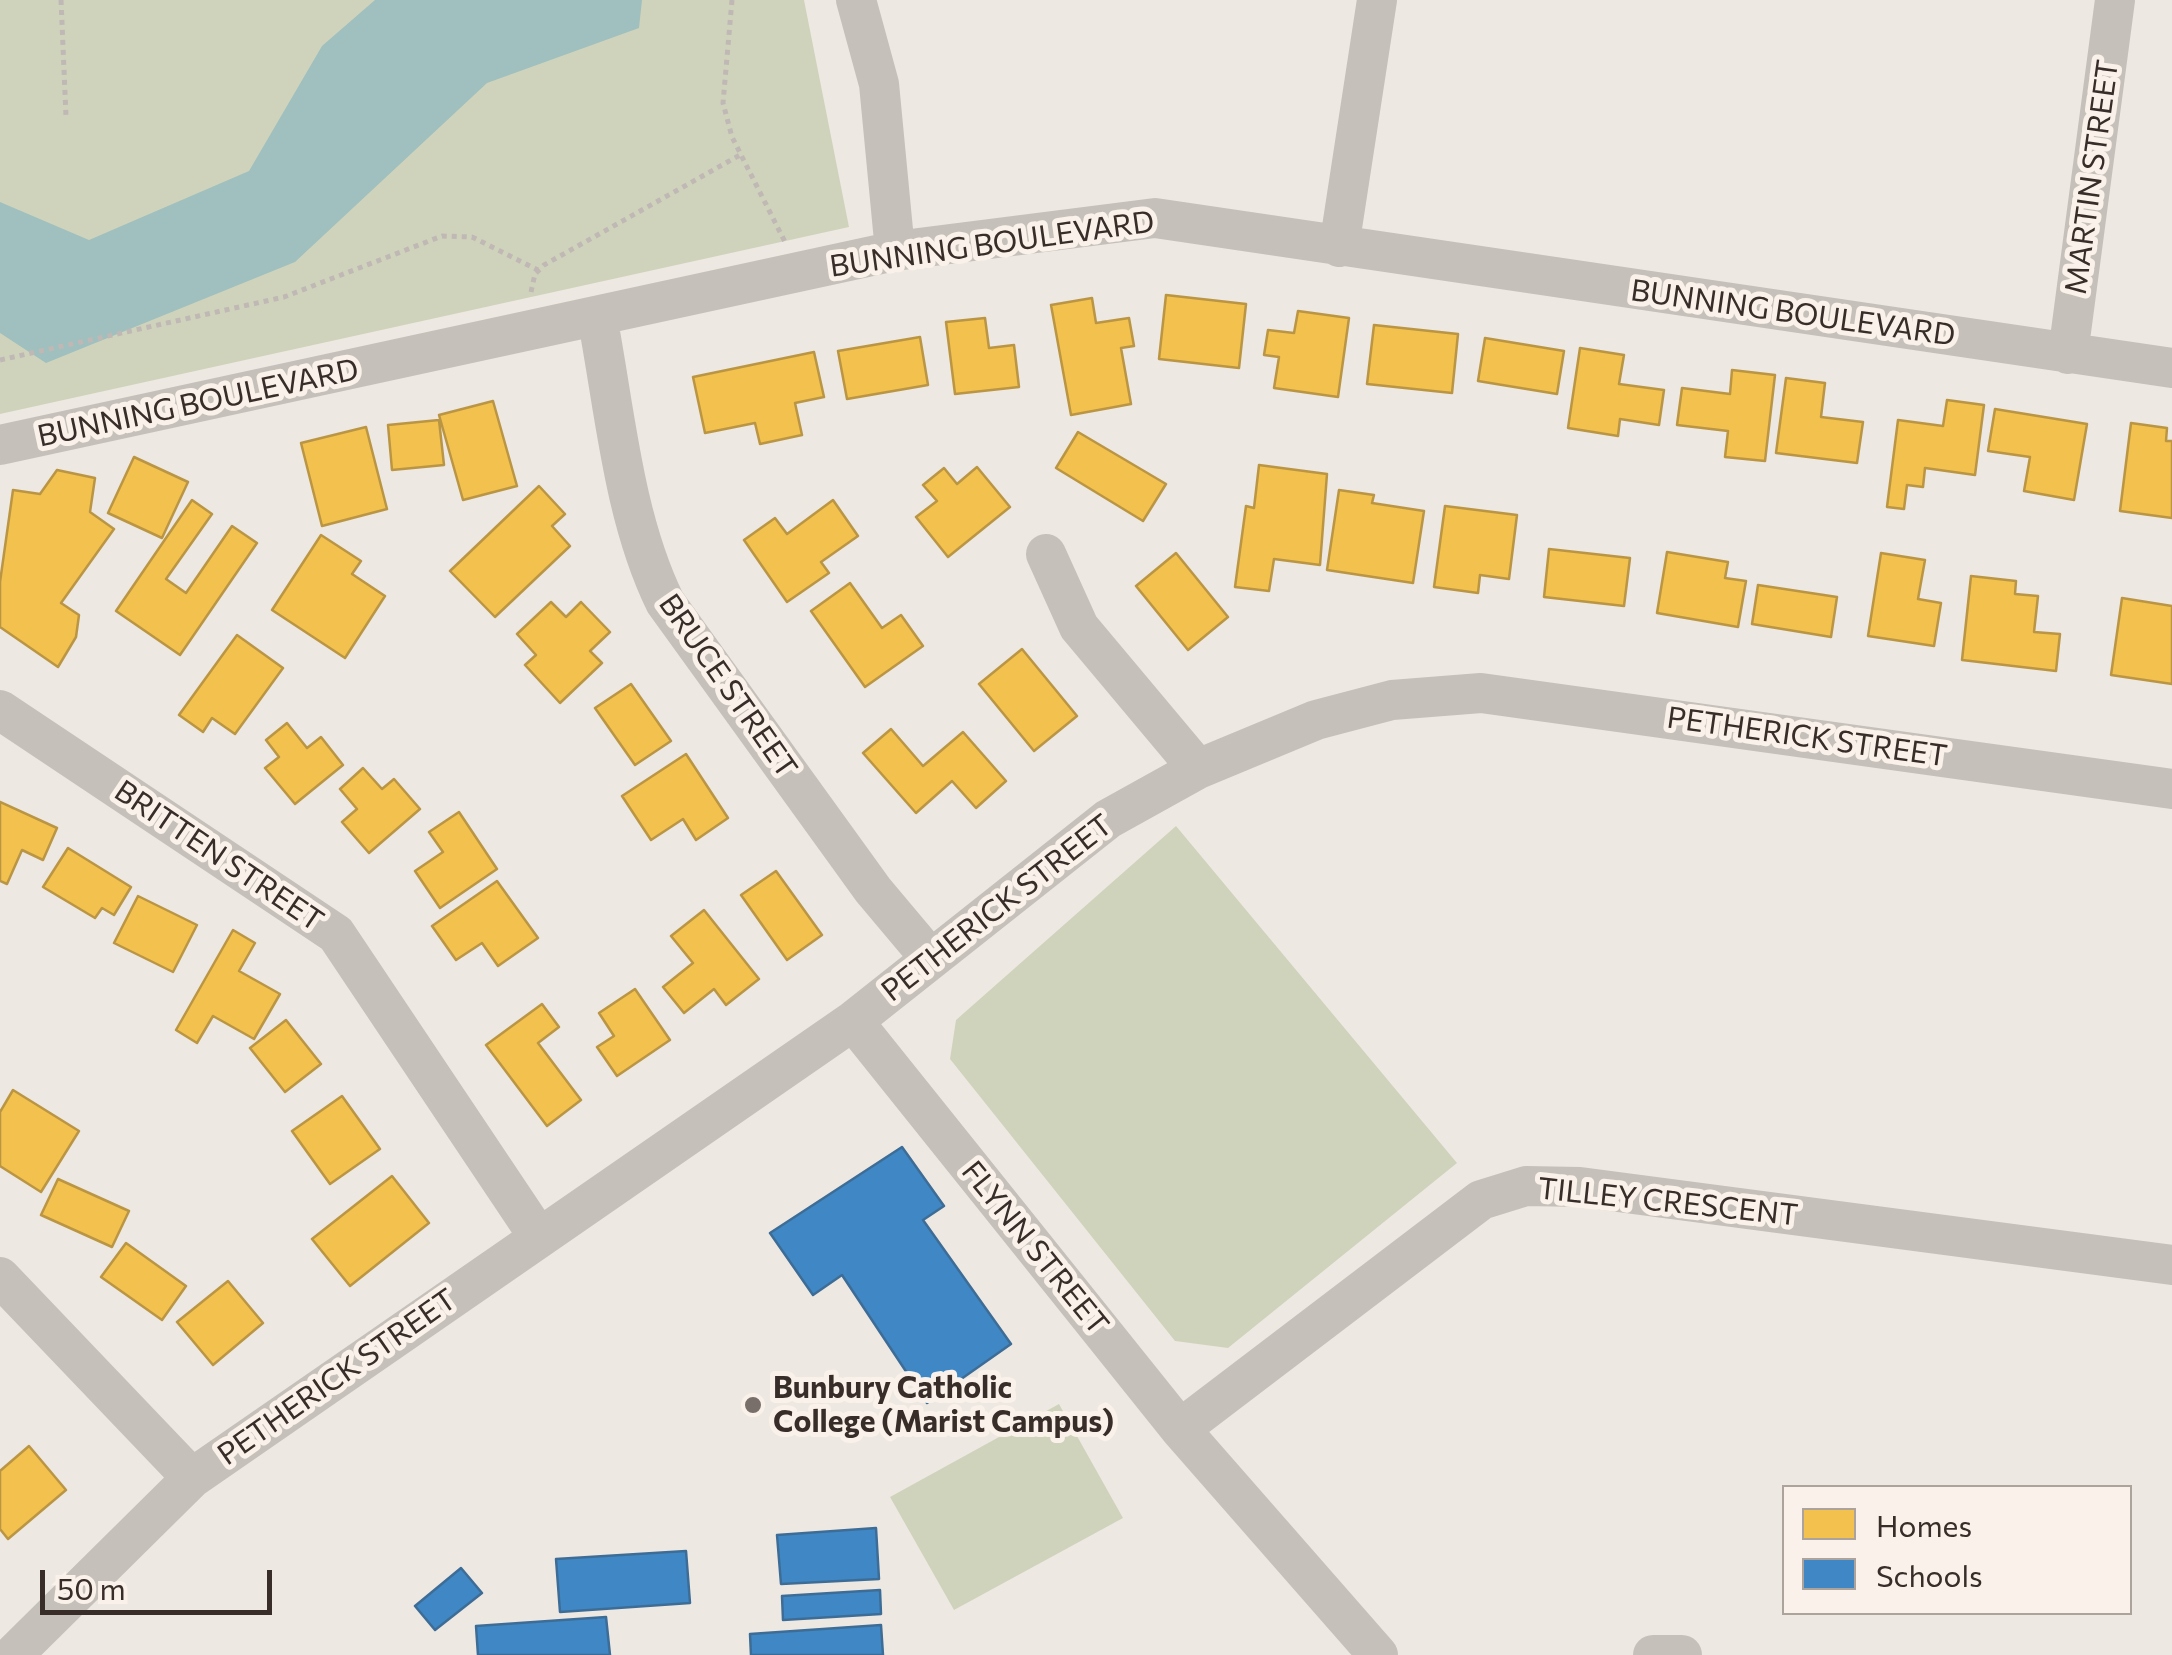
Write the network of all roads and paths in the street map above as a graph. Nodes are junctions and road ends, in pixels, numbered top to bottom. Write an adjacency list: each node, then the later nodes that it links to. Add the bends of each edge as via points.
1 (61, 0): 6 (path)
2 (732, 0): 7 (path, via 721,82)
3 (856, 0): 10 (street, via 879,84)
4 (1376, 0): 8 (street)
5 (2115, 0): 14 (street, MARTIN STREET)
6 (66, 116)
7 (740, 154): 9 (path); 11 (path)
8 (1340, 247): 10 (street, BUNNING BOULEVARD, via 1155,218); 14 (street, BUNNING BOULEVARD)
9 (786, 248)
10 (895, 251): 13 (street, BUNNING BOULEVARD)
11 (538, 270): 12 (path); 15 (path, via 472,238 442,236 284,297)
12 (528, 303)
13 (597, 316): 17 (street, BUNNING BOULEVARD); 22 (street, BRUCE STREET, via 637,526 665,602 873,890)
14 (2068, 354): 16 (street, BUNNING BOULEVARD)
15 (0, 360)
16 (2172, 368)
17 (0, 445)
18 (1046, 554): 20 (street, via 1079,627)
19 (0, 710): 24 (street, BRITTEN STREET, via 336,934)
20 (1198, 769): 21 (street, PETHERICK STREET, via 1354,708 1481,694); 22 (street, PETHERICK STREET, via 1108,819)
21 (2172, 789)
22 (931, 959): 23 (street, PETHERICK STREET)
23 (853, 1021): 24 (street, PETHERICK STREET); 27 (street, FLYNN STREET)
24 (538, 1236): 28 (street, PETHERICK STREET)
25 (2172, 1265): 27 (street, TILLEY CRESCENT, via 1526,1186 1481,1200)
26 (0, 1277): 28 (street)
27 (1180, 1429): 30 (street, FLYNN STREET)
28 (192, 1478): 29 (street, PETHERICK STREET)
29 (13, 1655)
30 (1378, 1655)
31 (1652, 1655): 32 (street)
32 (1682, 1655)

